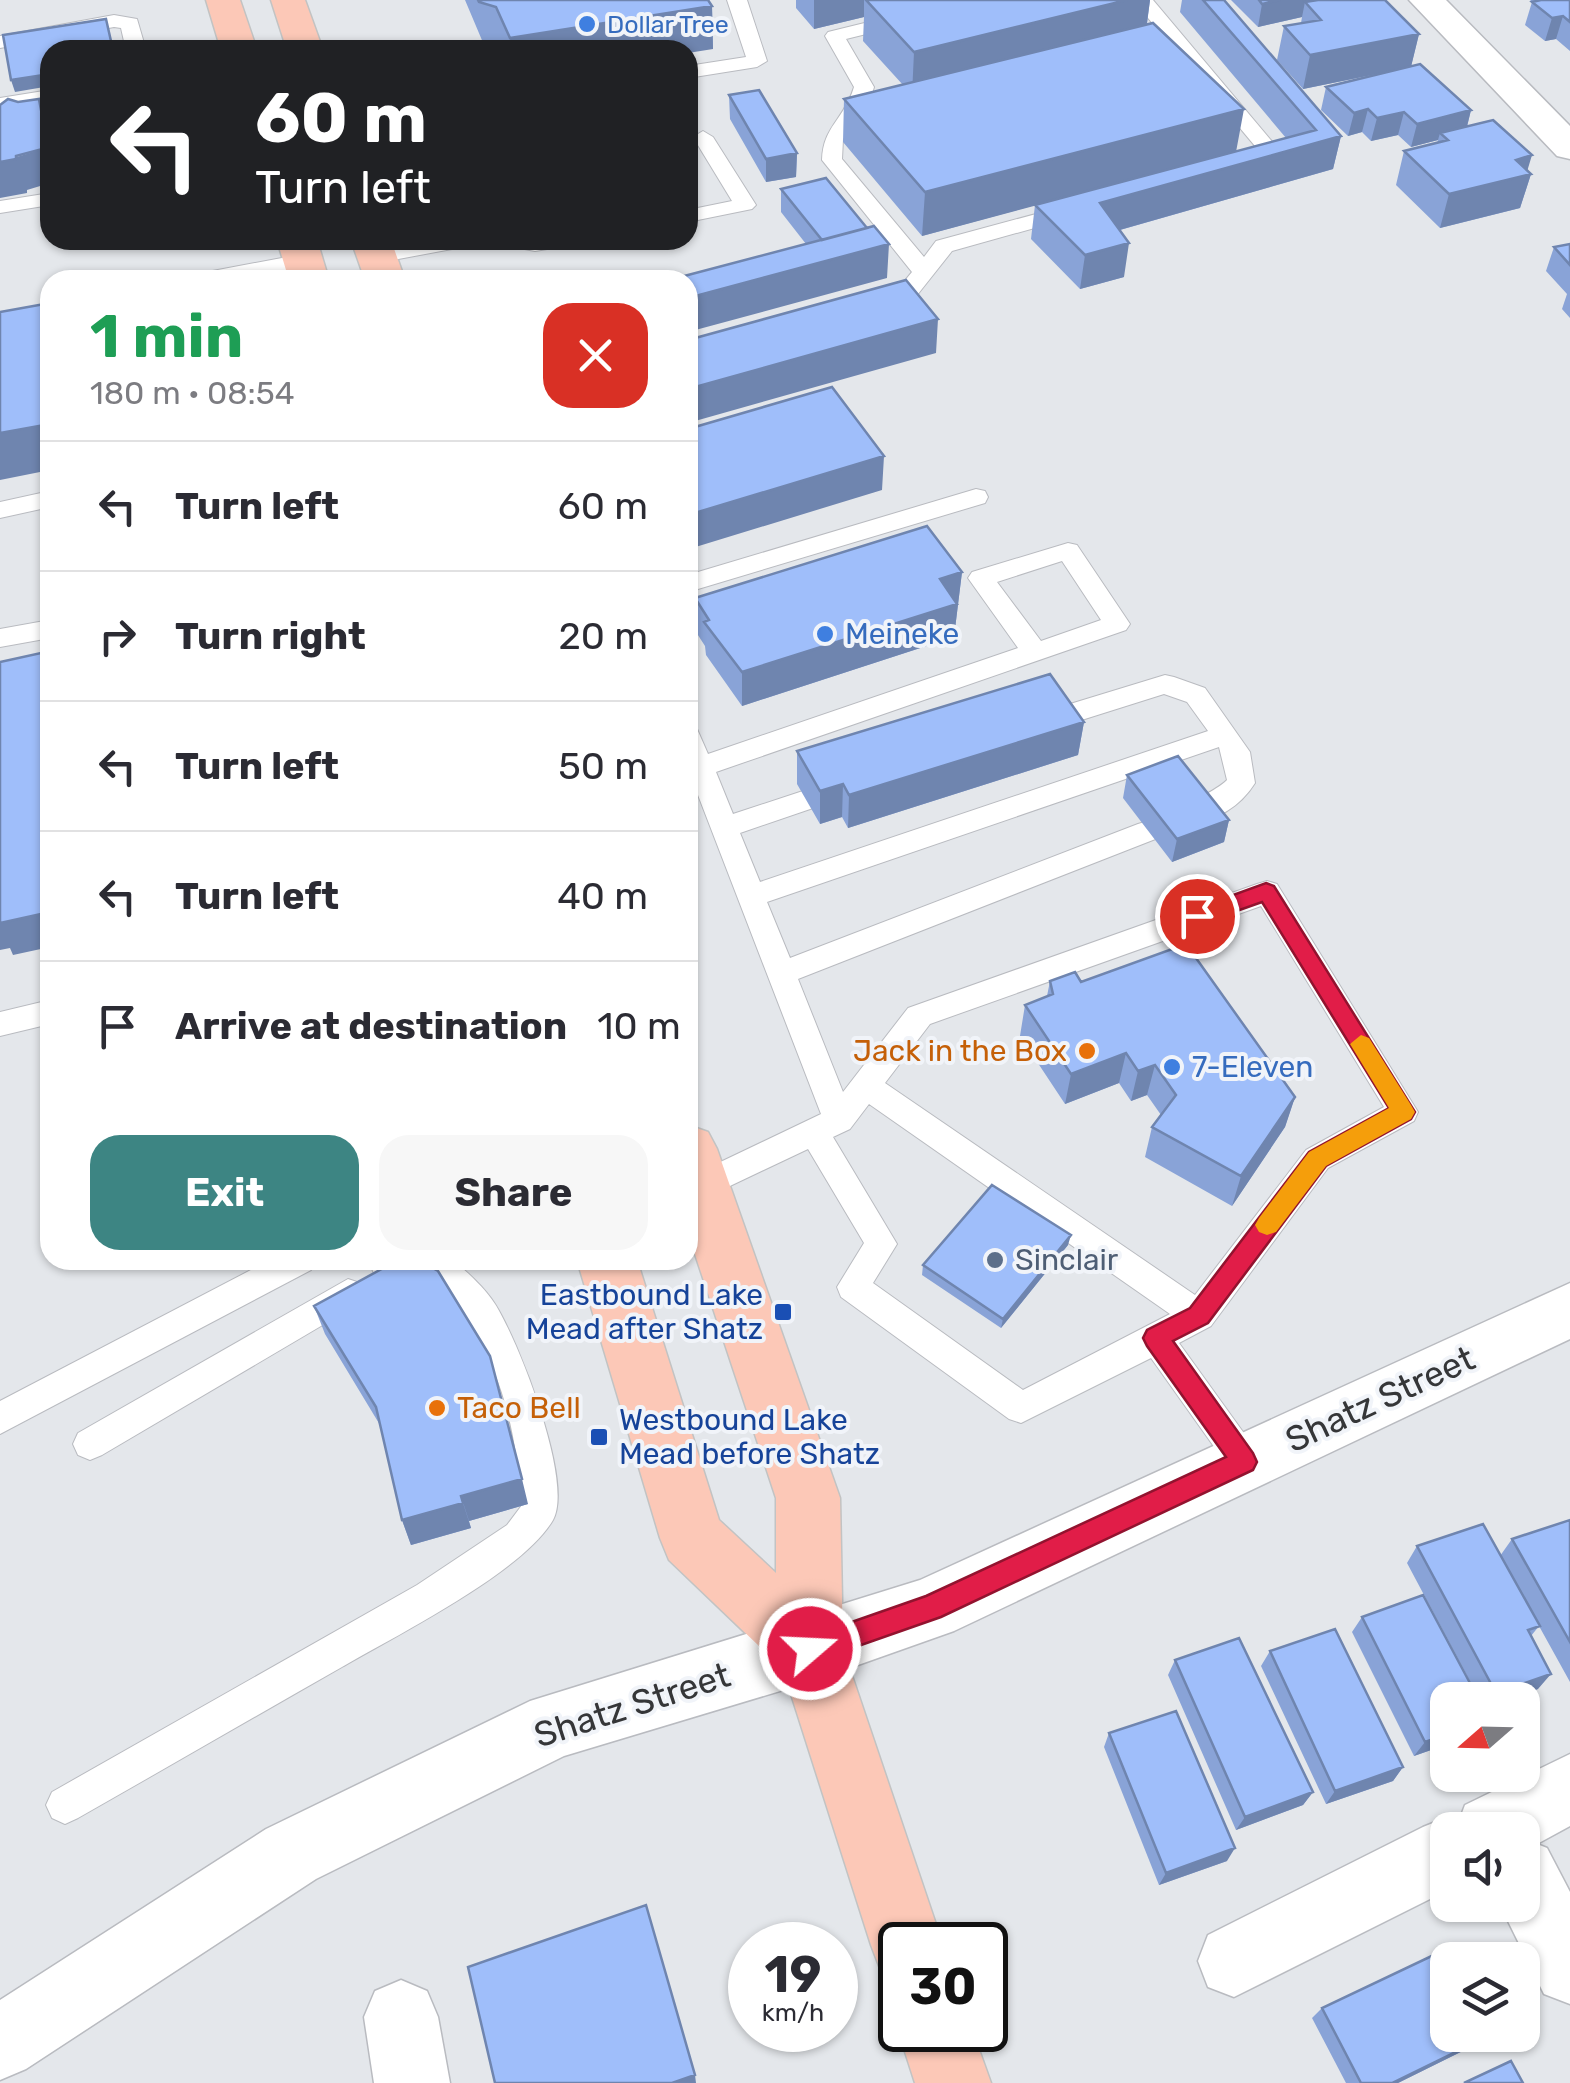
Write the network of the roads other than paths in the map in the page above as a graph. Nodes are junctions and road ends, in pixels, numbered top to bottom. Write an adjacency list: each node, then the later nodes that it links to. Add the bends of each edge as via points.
1 (224, 0): 8 (main road)
2 (288, 0): 9 (main road)
3 (737, 0): 11 (lane, via 757,61)
4 (981, 0): 15 (lane, via 836,36 864,87 857,111)
5 (1143, 0): 18 (lane, via 1169,45 1273,155)
6 (1426, 0): 17 (street)
7 (134, 40): 10 (lane, via 130,24 114,22)
8 (236, 40)
9 (302, 40)
10 (0, 42)
11 (698, 70)
12 (40, 98): 13 (lane)
13 (0, 104)
14 (880, 118): 15 (lane)
15 (842, 128): 27 (lane, via 833,138 832,160)
16 (703, 136): 22 (lane, via 746,206)
17 (1570, 148)
18 (1218, 170)
19 (40, 201): 21 (lane)
20 (1090, 205): 27 (lane, via 944,246)
21 (0, 207)
22 (698, 214)
23 (421, 250): 24 (lane)
24 (378, 259)
25 (311, 265): 26 (lane)
26 (275, 270)
27 (925, 273): 28 (lane, via 906,294)
28 (851, 308)
29 (976, 497): 32 (lane)
30 (40, 502): 31 (lane)
31 (0, 510)
32 (698, 581)
33 (40, 631): 34 (lane)
34 (0, 638)
35 (1035, 652): 35 (lane, via 1117,624 1068,551 981,578); 39 (lane)
36 (1053, 719): 37 (lane, via 1165,684 1196,695)
37 (1226, 735): 41 (lane, via 1237,752 1241,783 1223,802); 44 (lane)
38 (698, 762): 39 (lane)
39 (700, 767): 42 (lane)
40 (806, 800): 42 (lane)
41 (1199, 811)
42 (724, 828): 44 (lane)
43 (1148, 831): 45 (lane)
44 (750, 896): 45 (lane)
45 (782, 973): 49 (lane)
46 (40, 1014): 47 (lane)
47 (0, 1024)
48 (866, 1086): 49 (lane); 57 (lane); 57 (lane, via 919,1016 1266,892 1403,1112 1318,1159)
49 (826, 1126): 50 (lane); 58 (lane, via 881,1244 853,1287 1021,1408)
50 (698, 1166)
51 (698, 1179): 62 (main road, via 808,1498)
52 (281, 1270): 59 (lane)
53 (386, 1270): 60 (lane)
54 (441, 1270): 64 (lane, via 483,1312 517,1385 540,1509 519,1537 430,1597)
55 (610, 1270): 62 (main road, via 692,1538)
56 (1570, 1310): 61 (street, Shatz Street)
57 (1199, 1316): 58 (lane)
58 (1156, 1338): 61 (lane)
59 (0, 1418)
60 (90, 1444)
61 (1244, 1462): 62 (street, Shatz Street, via 931,1608)
62 (810, 1649): 68 (main road); 71 (street, Shatz Street, via 554,1725 291,1854)
63 (1570, 1789): 65 (street)
64 (65, 1805)
65 (1536, 1812)
66 (1430, 1871): 69 (street)
67 (1540, 1920): 70 (street)
68 (899, 1922)
69 (1234, 1961)
70 (1570, 1968)
71 (0, 2043)
72 (942, 2052): 73 (main road)
73 (952, 2083)

